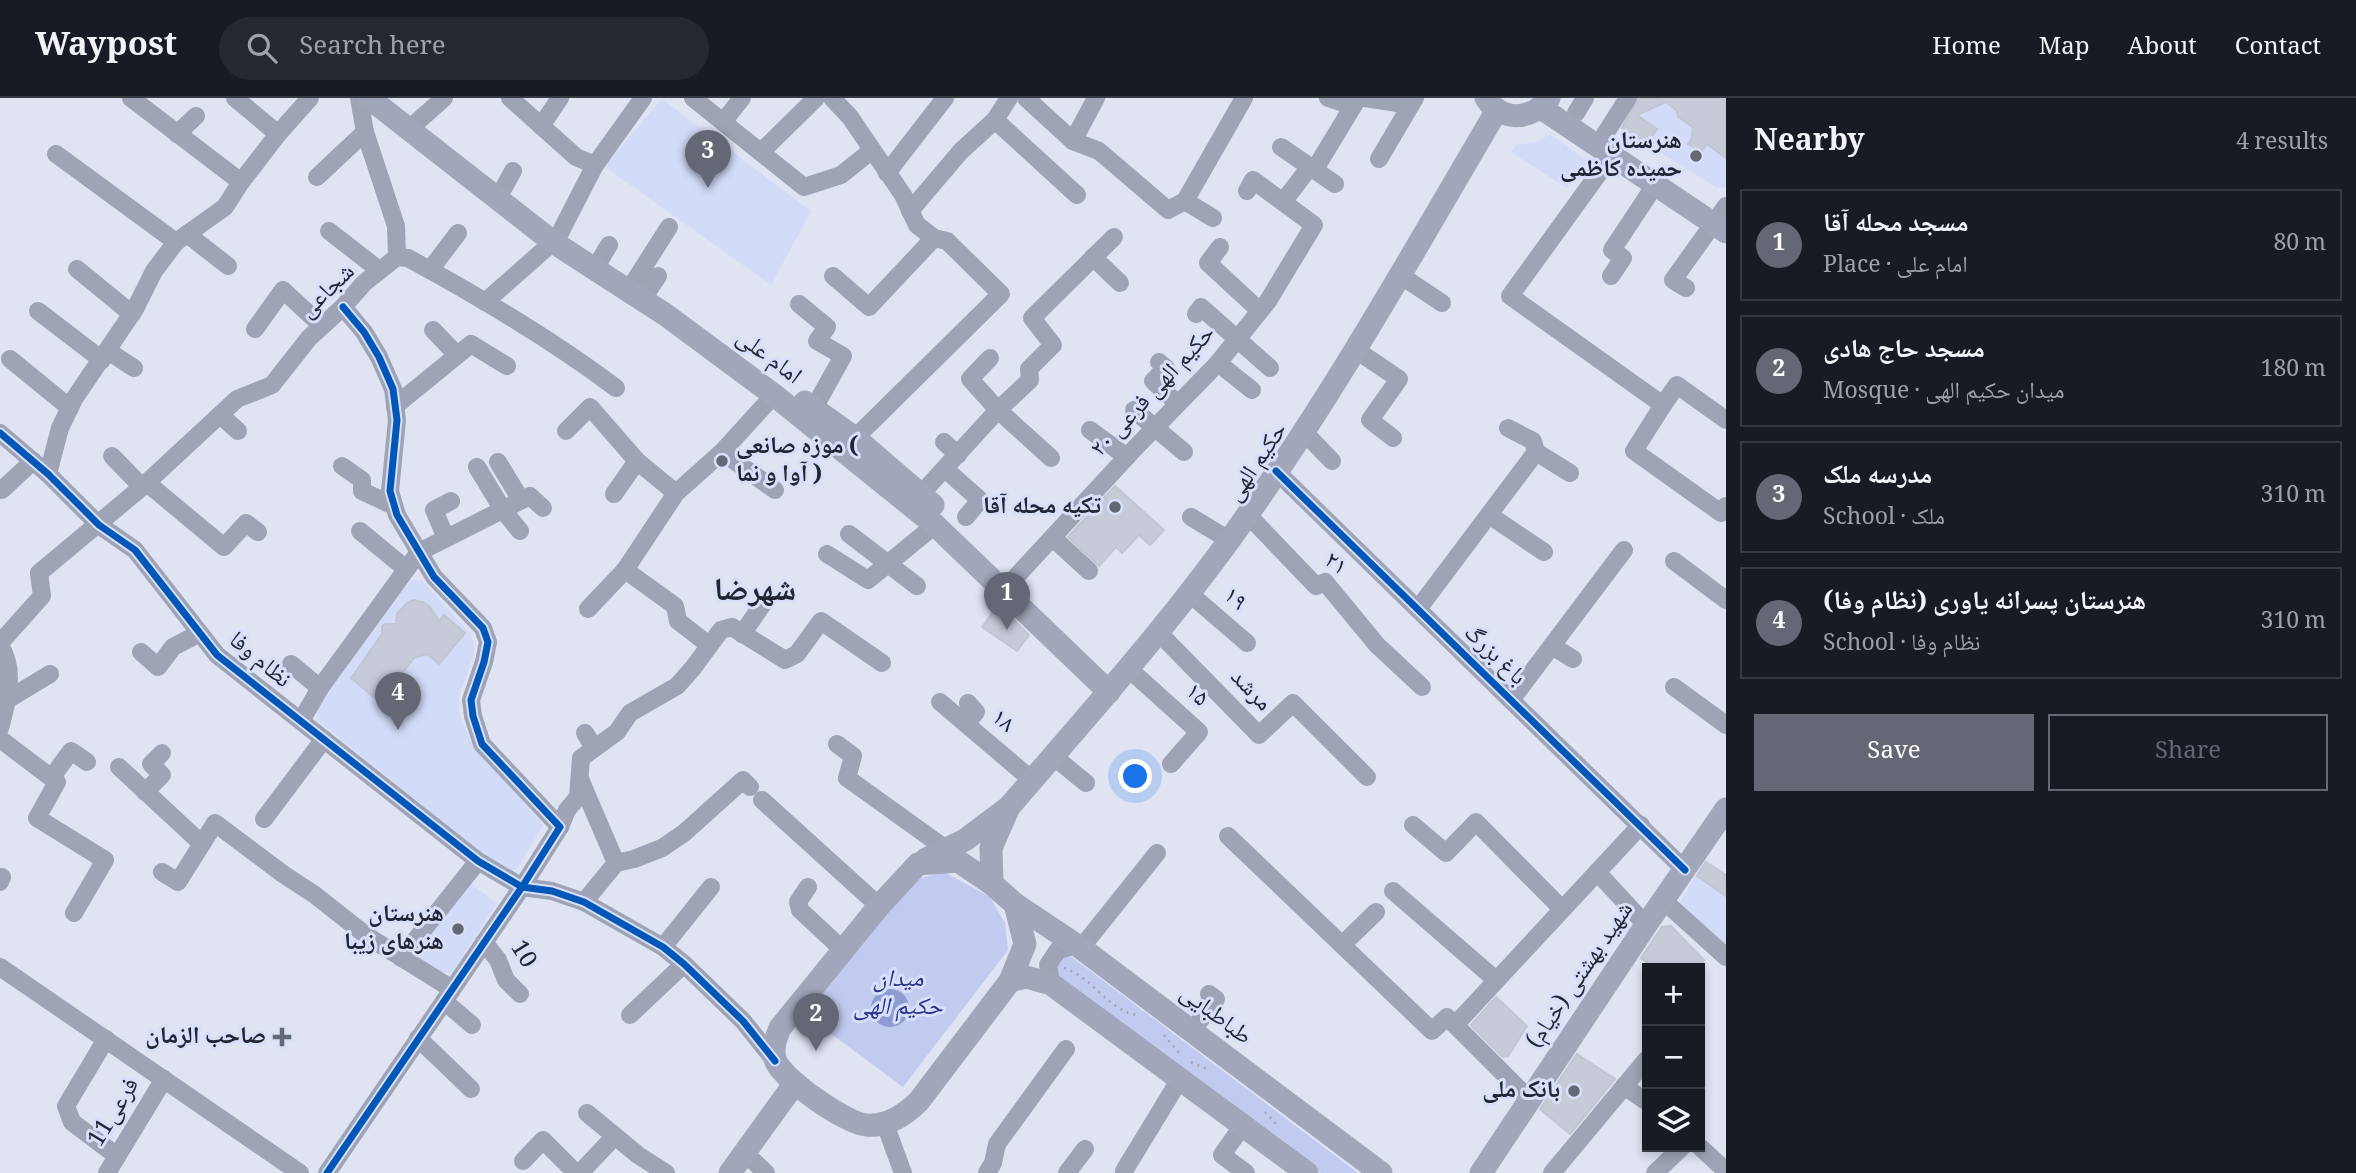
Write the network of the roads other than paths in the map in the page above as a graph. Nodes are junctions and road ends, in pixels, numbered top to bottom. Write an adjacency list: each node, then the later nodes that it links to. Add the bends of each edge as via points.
1 (131, 98): 33 (street)
2 (234, 98): 34 (street)
3 (310, 98): 34 (street)
4 (359, 98): 32 (street)
5 (369, 98): 59 (main road, امام علی)
6 (388, 98): 29 (main road)
7 (444, 98): 29 (street)
8 (510, 98): 31 (street)
9 (560, 98): 31 (street)
10 (643, 98): 42 (street)
11 (693, 98): 30 (street)
12 (742, 98): 30 (street)
13 (816, 98): 39 (street)
14 (832, 98): 38 (street)
15 (946, 98): 44 (street)
16 (1009, 98): 28 (street)
17 (1026, 98): 35 (street)
18 (1096, 98): 35 (street)
19 (1244, 98): 51 (street)
20 (1328, 98): 22 (street)
21 (1628, 98): 36 (street)
22 (1359, 101): 23 (street); 43 (street, via 1318,164)
23 (1413, 101): 41 (street)
24 (1548, 101): 25 (main road, via 1531,114 1519,116); 26 (main road); 36 (main road)
25 (1491, 104): 70 (main road, حکیم الهی)
26 (1580, 106): 36 (main road)
27 (196, 116): 33 (street)
28 (995, 120): 50 (street); 53 (street, via 961,151)
29 (417, 122): 59 (main road, via 508,180)
30 (723, 122): 39 (street)
31 (541, 126): 42 (street, via 576,157)
32 (365, 132): 45 (street); 64 (street, via 396,226)
33 (177, 134): 46 (street)
34 (278, 134): 46 (street)
35 (1073, 141): 51 (street, via 1099,151 1168,211)
36 (1608, 145): 48 (main road); 55 (main road); 102 (street, via 1510,296)
37 (1281, 147): 43 (street)
38 (871, 151): 39 (street, via 841,175 804,187); 44 (street)
39 (761, 152)
40 (56, 154): 61 (street)
41 (1379, 159)
42 (595, 165): 59 (street)
43 (1309, 168): 47 (street); 52 (street)
44 (887, 173): 53 (street)
45 (317, 177)
46 (241, 182): 61 (street, via 225,207)
47 (1335, 184)
48 (1656, 185): 55 (main road); 72 (street, via 1612,250 1623,258)
49 (1247, 191): 52 (street, via 1252,180)
50 (1077, 195)
51 (1185, 201): 54 (street)
52 (1283, 202): 81 (street, حکیم الهی فرعی ۲۰, via 1314,225)
53 (911, 211): 62 (street, via 917,225)
54 (1213, 218)
55 (1723, 218): 75 (street, via 1673,280)
56 (670, 227): 73 (street)
57 (329, 231): 68 (street)
58 (458, 233): 69 (street)
59 (557, 237): 73 (main road, via 604,253); 76 (street); 100 (main road, امام علی)
60 (1114, 237): 65 (street)
61 (181, 238): 66 (street); 82 (street, via 154,271)
62 (934, 238): 71 (street, via 869,307); 117 (street, via 947,241 1001,294)
63 (1220, 247): 81 (street, via 1208,263)
64 (397, 257): 68 (street, شجاعی); 69 (street)
65 (1093, 257): 74 (street); 106 (street, via 1031,318 1053,345 1029,369 1030,380)
66 (228, 266)
67 (77, 269): 82 (street)
68 (379, 270): 79 (street, شجاعی)
69 (430, 270): 76 (street)
70 (1400, 275): 77 (street); 88 (main road, حکیم الهی)
71 (833, 276)
72 (1611, 276)
73 (647, 283): 105 (main road)
74 (1120, 283)
75 (1686, 288)
76 (485, 302): 98 (street)
77 (1443, 303)
78 (799, 304): 105 (street, via 827,327 817,341 843,356)
79 (343, 307): 84 (street, شجاعی); 103 (street, via 379,357)
80 (38, 311): 89 (street)
81 (1260, 311): 87 (street, حکیم الهی فرعی ۲۰)
82 (132, 314): 89 (street)
83 (1196, 314): 87 (street, via 1201,307)
84 (322, 326): 85 (street, via 284,290); 108 (street, شجاعی, via 272,385 237,399)
85 (255, 329)
86 (433, 330): 90 (street)
87 (1237, 340): 94 (street, حکیم الهی فرعی ۲۰); 97 (street)
88 (1356, 350): 115 (main road, حکیم الهی); 118 (street, via 1399,379 1370,420)
89 (105, 355): 96 (street); 104 (street)
90 (457, 355): 95 (street, via 471,344); 103 (street)
91 (990, 358): 106 (street, via 970,379)
92 (10, 359): 104 (street)
93 (1159, 362): 101 (street, via 1166,368 1153,381)
94 (1218, 363): 99 (street); 101 (street, حکیم الهی فرعی ۲۰)
95 (507, 366)
96 (134, 368)
97 (1270, 368)
98 (616, 388)
99 (1252, 390)
100 (774, 395): 120 (street); 154 (main road, امام علی)
101 (1178, 404): 110 (street, حکیم الهی فرعی ۲۰)
102 (1663, 405): 109 (street, via 1677,384); 146 (street, via 1634,451 1721,513)
103 (395, 406): 145 (street, via 390,491)
104 (70, 408): 136 (street)
105 (814, 408): 117 (main road)
106 (998, 410): 123 (street); 126 (street)
107 (1134, 410): 110 (street)
108 (220, 415): 113 (street); 137 (street, شجاعی)
109 (1726, 420)
110 (1154, 428): 122 (street); 125 (street, حکیم الهی فرعی ۲۰)
111 (1508, 428): 121 (street, via 1533,441)
112 (1090, 430): 125 (street)
113 (238, 431)
114 (566, 431): 128 (street, via 590,407)
115 (1303, 431): 129 (street); 134 (main road, حکیم الهی)
116 (0, 433): 127 (street, نظام وفا)
117 (855, 438): 142 (main road)
118 (1393, 438)
119 (944, 442): 123 (street)
120 (722, 452): 139 (street); 140 (street)
121 (1536, 452): 135 (street); 150 (street)
122 (1184, 453)
123 (958, 455): 133 (street)
124 (112, 456): 137 (street)
125 (1127, 457): 160 (street, حکیم الهی فرعی ۲۰)
126 (1051, 458)
127 (33, 461): 136 (street, نظام وفا); 138 (street)
128 (637, 461): 140 (street); 141 (street)
129 (1332, 461)
130 (498, 462): 143 (street)
131 (342, 466): 145 (street, via 362,480 362,491)
132 (478, 467): 148 (street)
133 (945, 469): 142 (street); 151 (street, via 980,500)
134 (1276, 471): 149 (main road, حکیم الهی); 177 (street, باغ بزرگ)
135 (1570, 473)
136 (48, 474): 153 (street, نظام وفا)
137 (144, 485): 153 (street, شجاعی); 157 (street, via 224,547 246,523)
138 (0, 488)
139 (775, 490)
140 (676, 493): 169 (street)
141 (614, 494)
142 (922, 494): 171 (main road)
143 (521, 500): 147 (street, via 530,496); 148 (street)
144 (451, 501): 159 (street, via 434,510)
145 (394, 506): 163 (street)
146 (1726, 506)
147 (543, 508)
148 (503, 510): 156 (street); 159 (street)
149 (1247, 514): 161 (main road, حکیم الهی); 191 (street, ۲۱, via 1316,586 1325,582 1377,645)
150 (1489, 515): 164 (street); 177 (street)
151 (966, 517)
152 (1191, 517): 161 (street)
153 (99, 525): 178 (street, نظام وفا, via 135,550); 182 (street, شجاعی, via 39,573 42,596)
154 (935, 525): 167 (street); 190 (main road, امام علی)
155 (360, 531): 168 (street)
156 (520, 531)
157 (258, 532)
158 (849, 534): 167 (street)
159 (446, 538): 163 (street)
160 (1053, 538): 170 (street); 171 (street, حکیم الهی فرعی ۲۰)
161 (1229, 540): 173 (main road, حکیم الهی)
162 (1624, 550): 184 (street)
163 (419, 552): 168 (street); 221 (street, via 434,577 483,628 488,642 471,700 482,744)
164 (1544, 552)
165 (827, 554): 167 (street, via 868,580)
166 (1674, 561): 174 (street)
167 (888, 563): 172 (street)
168 (406, 569): 193 (street)
169 (625, 570): 176 (street); 183 (street, via 675,606 678,621)
170 (1089, 571)
171 (1013, 580): 190 (main road)
172 (917, 586)
173 (1189, 593): 180 (main road, حکیم الهی); 181 (street, ۱۹)
174 (1726, 600)
175 (765, 601): 179 (street)
176 (588, 609)
177 (1418, 609): 195 (street, باغ بزرگ)
178 (200, 633): 185 (street, via 173,648 158,667); 198 (street, نظام وفا, via 217,654)
179 (742, 634): 183 (street, via 732,627 721,630); 187 (street, via 785,660 797,654 821,621)
180 (1159, 634): 190 (main road, حکیم الهی); 212 (street, مرشد, via 1259,735 1293,703)
181 (1247, 643)
182 (0, 645): 194 (street, via 5,654)
183 (709, 645): 211 (street, via 677,686 630,713 617,732 590,741 581,758)
184 (1552, 646): 186 (street); 195 (street)
185 (141, 652)
186 (1573, 659)
187 (882, 663)
188 (291, 664): 193 (street)
189 (50, 674): 194 (street)
190 (1119, 681): 206 (main road, حکیم الهی); 208 (street, ۱۵, via 1199,732)
191 (1422, 687)
192 (1674, 687): 200 (street)
193 (320, 688): 198 (street)
194 (7, 700): 201 (street)
195 (1511, 700): 220 (street, باغ بزرگ)
196 (940, 702): 199 (street, ۱۸)
197 (968, 703): 199 (street, via 976,712)
198 (301, 721): 203 (street, نظام وفا)
199 (966, 724): 213 (street, ۱۸)
200 (1726, 725)
201 (0, 728)
202 (0, 739): 210 (street)
203 (324, 739): 218 (street); 226 (street, نظام وفا)
204 (837, 744): 224 (street, via 853,757 847,778)
205 (162, 753): 215 (street, via 151,764 162,775)
206 (1053, 756): 213 (main road, حکیم الهی); 214 (street)
207 (87, 762): 210 (street, via 71,751)
208 (1171, 764)
209 (119, 767): 215 (street)
210 (52, 777): 243 (street, via 57,782 37,818 105,860)
211 (580, 777): 221 (street, via 578,797); 227 (street)
212 (1367, 777)
213 (1032, 780): 216 (main road, حکیم الهی)
214 (1086, 783)
215 (145, 792): 223 (street)
216 (1009, 807): 224 (main road, via 965,841); 232 (main road, via 991,848)
217 (1726, 809): 229 (main road, شهید بهشتی (خیام))
218 (264, 819)
219 (1413, 825): 241 (street, via 1446,853 1476,822)
220 (1640, 825): 229 (street, باغ بزرگ); 231 (street)
221 (560, 827): 233 (street)
222 (1228, 836): 246 (street)
223 (202, 844): 230 (street, via 178,881); 251 (street, via 215,823)
224 (946, 849): 228 (main road)
225 (1157, 853): 247 (street)
226 (478, 861): 233 (street, نظام وفا); 251 (street)
227 (616, 863): 238 (street); 240 (street, via 662,848 743,780)
228 (918, 863): 232 (main road, via 958,861); 240 (main road)
229 (1685, 870): 237 (main road, شهید بهشتی (خیام))
230 (162, 872)
231 (1597, 872): 241 (street); 244 (street)
232 (992, 884): 239 (main road)
233 (522, 887): 238 (street); 245 (street)
234 (711, 887): 248 (street)
235 (808, 887): 249 (street, via 798,902 800,910)
236 (1393, 891): 254 (street)
237 (1664, 901): 244 (main road, شهید بهشتی (خیام)); 250 (street)
238 (584, 902): 248 (street)
239 (1015, 904): 247 (main road, طباطبایی); 255 (main road, via 1025,944)
240 (879, 906): 249 (main road)
241 (1562, 909): 254 (street)
242 (1376, 912): 246 (street)
243 (74, 913)
244 (1646, 925): 275 (main road, شهید بهشتی (خیام))
245 (484, 942): 257 (street, 10, via 506,980); 259 (street)
246 (1342, 945): 262 (street, via 1432,1031 1447,1017)
247 (1079, 946): 256 (street, via 1058,950 1048,965); 263 (main road, طباطبایی)
248 (663, 947): 252 (street)
249 (843, 950): 267 (main road, via 780,1027)
250 (1726, 957)
251 (401, 958): 259 (street)
252 (684, 964): 260 (street); 267 (street, via 743,1021)
253 (0, 967): 265 (street)
254 (1496, 980): 262 (street)
255 (1010, 981): 256 (main road, via 1026,977); 277 (main road, via 919,1101)
256 (1051, 984): 270 (main road)
257 (520, 994)
258 (1209, 994): 263 (street, via 1216,999)
259 (448, 995): 261 (street); 264 (street)
260 (630, 1015)
261 (472, 1025)
262 (1455, 1025): 275 (street)
263 (1192, 1031): 301 (main road, طباطبایی)
264 (418, 1038): 273 (street); 292 (street)
265 (106, 1039): 269 (street); 284 (street, via 66,1106 72,1122)
266 (1066, 1049): 297 (street, via 997,1144)
267 (775, 1061): 271 (main road)
268 (1642, 1065): 272 (street)
269 (164, 1079): 284 (street, فرعی11); 291 (street)
270 (1180, 1079): 278 (main road); 286 (street)
271 (795, 1083): 277 (main road, via 848,1121); 283 (main road)
272 (1624, 1086): 274 (street); 302 (street)
273 (471, 1088)
274 (1642, 1099)
275 (1530, 1100): 289 (main road, شهید بهشتی (خیام))
276 (587, 1113): 279 (street)
277 (886, 1124): 296 (street)
278 (1243, 1125): 299 (street, via 1222,1155); 300 (main road)
279 (615, 1136): 288 (street); 293 (street)
280 (1085, 1149): 298 (street)
281 (1677, 1152): 303 (street)
282 (1705, 1152): 287 (street)
283 (745, 1153): 294 (main road); 295 (street)
284 (117, 1156): 290 (street, فرعی11)
285 (523, 1161): 293 (street, via 543,1140)
286 (1124, 1171)
287 (1726, 1171)
288 (663, 1172)
289 (1485, 1172)
290 (107, 1173)
291 (300, 1173)
292 (327, 1173)
293 (578, 1173)
294 (730, 1173)
295 (766, 1173)
296 (902, 1173)
297 (987, 1173)
298 (1067, 1173)
299 (1246, 1173)
300 (1307, 1173)
301 (1381, 1173)
302 (1552, 1173)
303 (1655, 1173)

